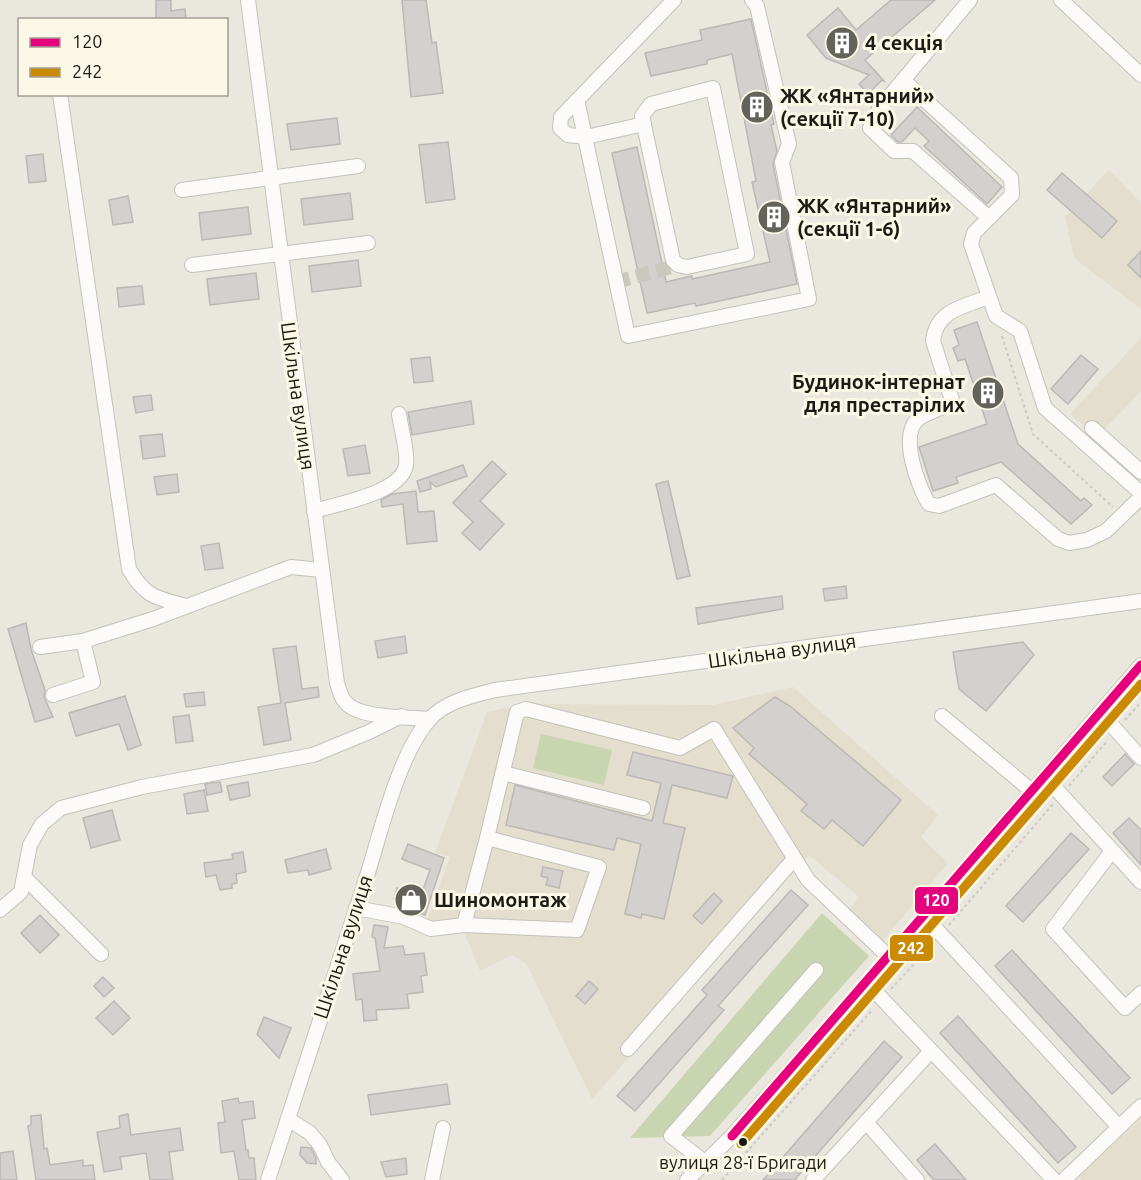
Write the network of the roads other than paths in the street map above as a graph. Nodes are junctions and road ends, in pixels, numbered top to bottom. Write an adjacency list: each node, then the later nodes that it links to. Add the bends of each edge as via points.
1 (248, 0): 13 (street, Шкільна вулиця)
2 (674, 0): 9 (street)
3 (752, 0): 11 (street, via 757,6 789,144 782,162 809,299 628,336)
4 (970, 0): 7 (street)
5 (1061, 0): 6 (street)
6 (1141, 75)
7 (903, 80): 15 (street, via 1011,178 1012,195); 15 (street, via 879,109 870,128 894,150 914,151)
8 (60, 96): 27 (street, via 129,569 140,589)
9 (578, 100): 11 (street); 11 (street, via 561,117 560,128 568,135)
10 (644, 124): 10 (street, via 673,260 678,266 687,267 747,254 713,88 651,104 642,116); 11 (street)
11 (586, 137)
12 (358, 166): 13 (street)
13 (270, 178): 14 (street); 17 (street, Шкільна вулиця)
14 (182, 190)
15 (989, 218): 19 (street, via 974,233 971,244)
16 (368, 243): 17 (street)
17 (280, 255): 18 (street); 24 (street, Шкільна вулиця)
18 (192, 265)
19 (989, 297): 23 (street, via 996,316 1020,331 1045,408); 23 (street, via 952,310 934,332 933,341 953,403 919,418 910,432 908,448 929,504 939,506 996,485 1058,539 1078,543 1106,531)
20 (399, 414): 24 (street, via 407,464 402,477 370,494)
21 (1092, 428): 22 (street)
22 (1141, 472)
23 (1141, 495)
24 (314, 511): 25 (street, Шкільна вулиця)
25 (321, 570): 27 (street, via 291,567); 33 (street, Шкільна вулиця, via 341,697 349,707 361,712)
26 (1141, 601): 35 (street, Шкільна вулиця, via 495,690 447,706)
27 (186, 606): 28 (street)
28 (83, 641): 29 (street); 31 (street, via 93,682)
29 (40, 647)
30 (1141, 665): 32 (street)
31 (53, 695)
32 (1100, 712): 36 (street); 38 (street)
33 (401, 716): 35 (street, Шкільна вулиця); 44 (street, via 313,755 142,787 61,808 42,824 30,844)
34 (942, 716): 39 (street)
35 (430, 718): 46 (street, Шкільна вулиця, via 407,758)
36 (1141, 758)
37 (503, 773): 40 (street); 41 (street); 43 (street, via 517,712 526,709 680,748 714,729)
38 (1046, 778): 39 (street); 42 (street)
39 (1034, 792): 48 (street)
40 (643, 808)
41 (488, 838): 49 (street); 49 (street, via 599,867 577,930)
42 (1112, 851): 45 (street); 54 (street, via 1053,929 1125,1008)
43 (794, 859): 51 (street, via 808,880); 55 (street)
44 (26, 878): 47 (street, via 21,892); 50 (street)
45 (1141, 882)
46 (356, 908): 49 (street, via 404,917 431,929); 58 (street, Шкільна вулиця)
47 (0, 910)
48 (925, 916): 51 (street); 60 (street)
49 (464, 925)
50 (101, 954)
51 (890, 957): 53 (street)
52 (816, 970): 62 (street, via 671,1136)
53 (867, 983): 56 (street); 62 (street)
54 (1141, 993)
55 (628, 1049)
56 (931, 1051): 59 (street); 69 (street)
57 (1141, 1106): 60 (street)
58 (288, 1119): 63 (street, Шкільна вулиця); 64 (street, via 310,1132)
59 (866, 1122): 67 (street); 68 (street)
60 (1118, 1126): 70 (street)
61 (443, 1128): 65 (street)
62 (706, 1163): 66 (street)
63 (268, 1180)
64 (342, 1180)
65 (432, 1180)
66 (687, 1180)
67 (813, 1180)
68 (917, 1180)
69 (1054, 1180)
70 (1064, 1180)

